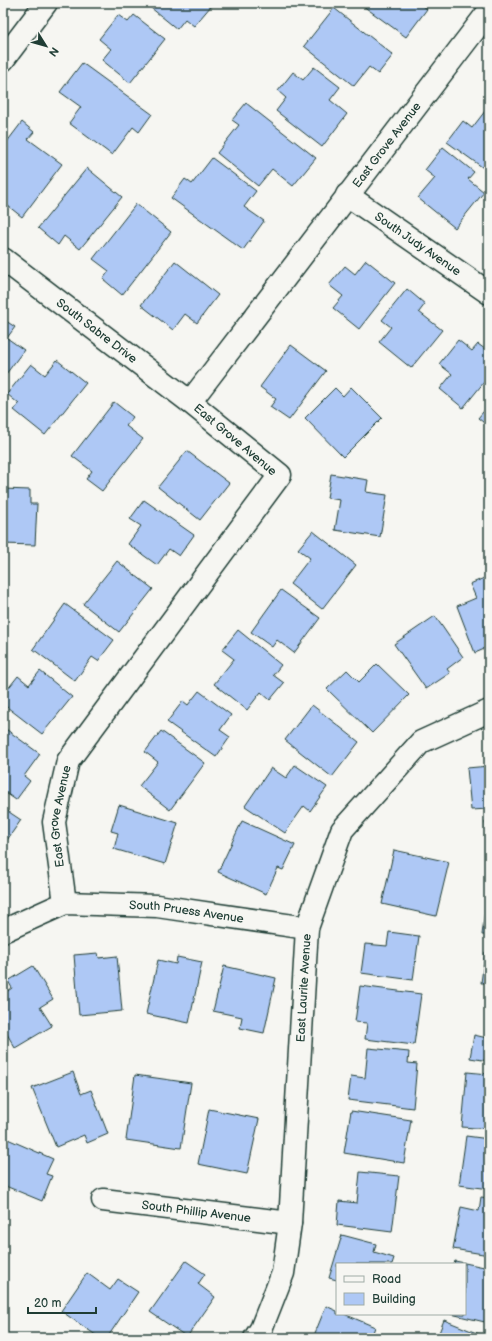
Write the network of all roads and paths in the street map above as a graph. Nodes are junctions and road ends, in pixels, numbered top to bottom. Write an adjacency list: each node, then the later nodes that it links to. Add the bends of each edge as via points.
1 (46, 3): 3 (street)
2 (489, 11): 4 (street, East Grove Avenue)
3 (3, 60)
4 (347, 195): 6 (street, South Judy Avenue); 7 (street, East Grove Avenue)
5 (3, 259): 7 (street, South Sabre Drive)
6 (489, 293)
7 (190, 402): 9 (street, East Grove Avenue, via 280,475 68,761 54,822)
8 (489, 711): 10 (street, East Laurite Avenue, via 421,742 342,830)
9 (65, 903): 10 (street, South Pruess Avenue, via 157,906); 11 (street)
10 (307, 928): 13 (street, East Laurite Avenue)
11 (3, 931)
12 (103, 1200): 13 (street, South Phillip Avenue)
13 (290, 1223): 14 (street, East Laurite Avenue, via 283,1273)
14 (255, 1338)

